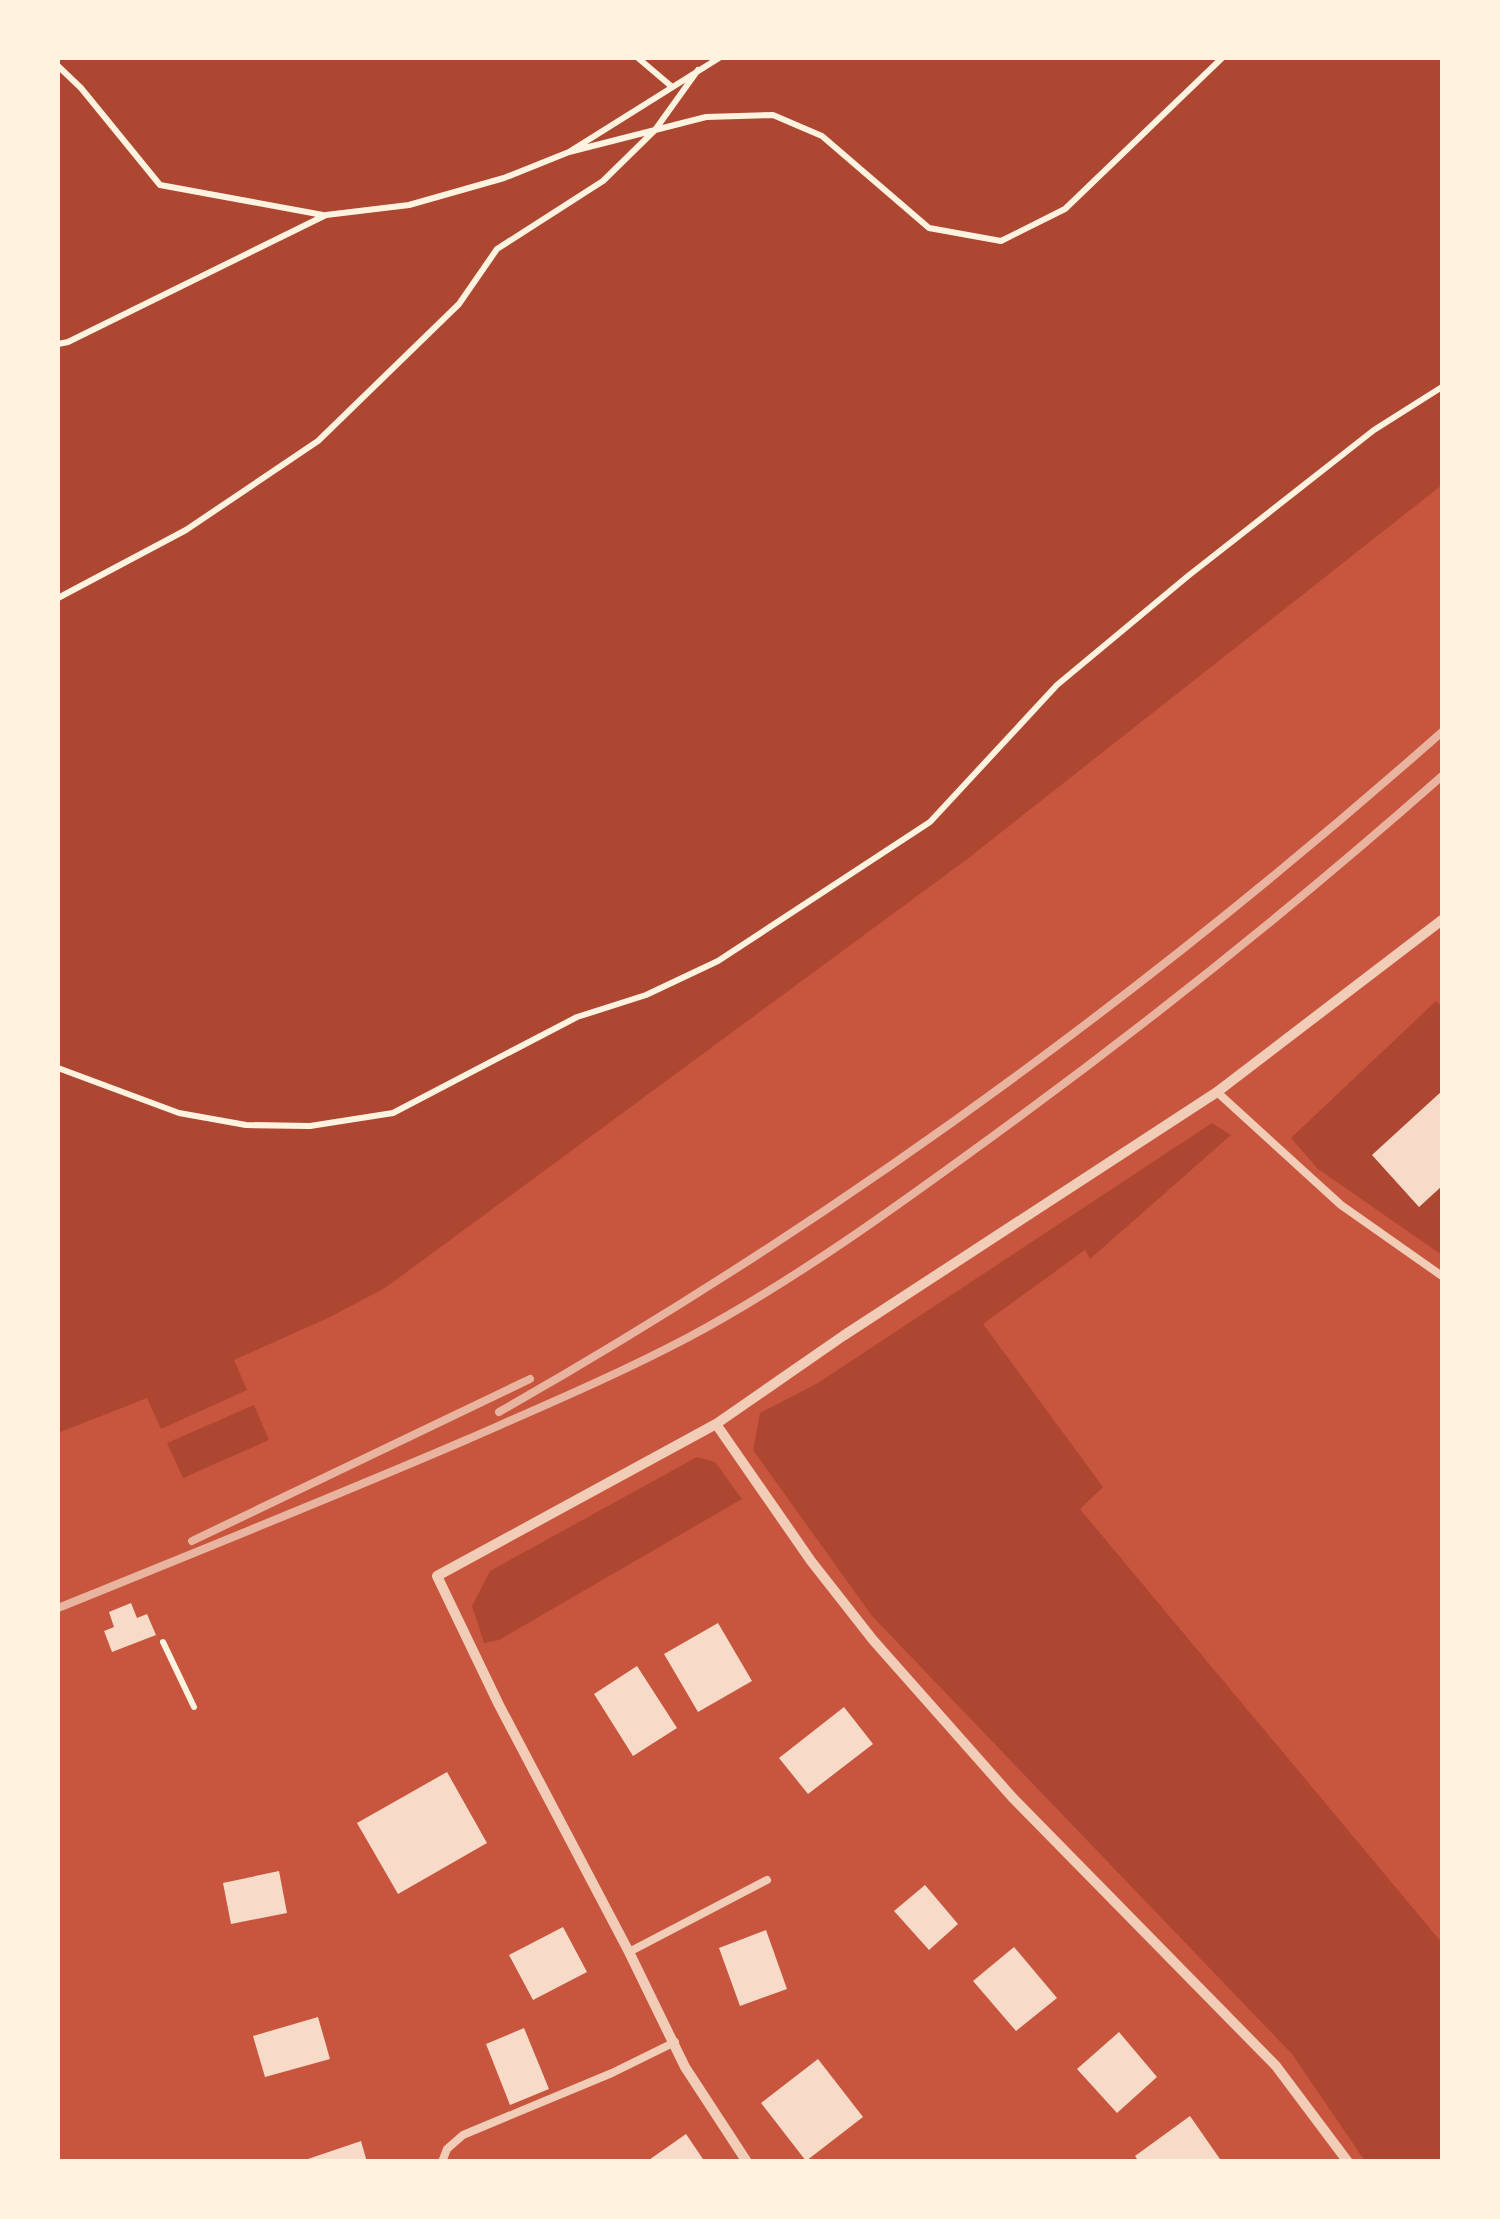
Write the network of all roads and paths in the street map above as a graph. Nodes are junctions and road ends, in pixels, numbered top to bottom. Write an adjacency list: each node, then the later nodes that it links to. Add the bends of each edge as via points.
1 (638, 58): 6 (path)
2 (719, 58): 5 (path)
3 (1222, 58): 7 (path, via 1065,209 1001,241 930,228 822,136 773,115 706,117)
4 (58, 66): 9 (path, via 160,185)
5 (698, 70): 6 (path); 7 (path)
6 (672, 86): 8 (path)
7 (655, 130): 8 (path); 12 (path, via 602,181 497,249 459,304 318,441 186,530)
8 (569, 152): 9 (path, via 409,205)
9 (326, 215): 10 (path)
10 (58, 344)
11 (1442, 387): 14 (path, via 1374,430 1057,684 930,822 718,960 646,996 576,1017 393,1113 310,1126 246,1125 179,1113)
12 (58, 598)
13 (1442, 920): 15 (street)
14 (58, 1068)
15 (1217, 1092): 16 (lane, via 1340,1206); 17 (street)
16 (1442, 1276)
17 (716, 1424): 21 (street, via 437,1576); 25 (street, via 873,1640 1026,1811 1276,2066)
18 (163, 1642): 19 (path)
19 (194, 1707)
20 (767, 1880): 21 (lane)
21 (629, 1952): 22 (street)
22 (675, 2042): 23 (lane, via 474,2129 455,2140); 24 (street)
23 (442, 2162)
24 (747, 2162)
25 (1348, 2162)

